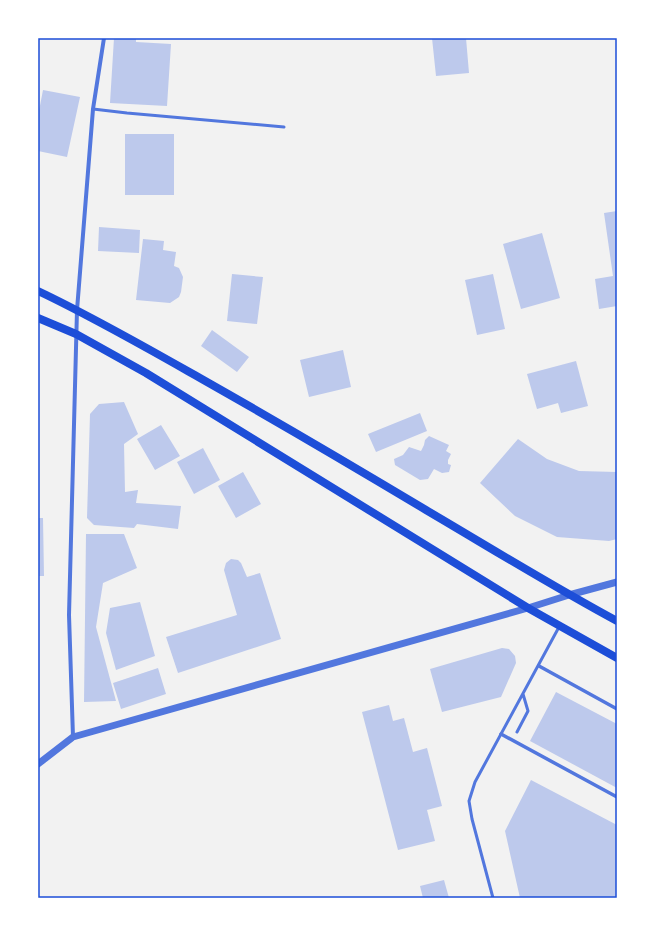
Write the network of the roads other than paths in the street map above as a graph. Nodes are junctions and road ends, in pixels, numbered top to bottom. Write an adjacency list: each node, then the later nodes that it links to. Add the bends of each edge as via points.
1 (104, 38): 2 (street)
2 (93, 109): 3 (lane); 5 (street)
3 (284, 127)
4 (38, 291): 5 (main road)
5 (77, 310): 7 (street); 9 (main road, via 299,434)
6 (38, 318): 7 (main road)
7 (76, 334): 10 (main road, via 146,373); 19 (street, via 69,615)
8 (617, 582): 9 (street)
9 (569, 595): 10 (street); 11 (main road)
10 (528, 608): 12 (main road); 19 (street)
11 (617, 621)
12 (560, 626): 13 (main road); 14 (lane)
13 (617, 658)
14 (539, 666): 15 (lane); 16 (street)
15 (523, 694): 17 (lane, via 528,711); 18 (lane)
16 (617, 709)
17 (517, 732)
18 (501, 734): 21 (street); 22 (lane, via 475,782 469,801)
19 (73, 737): 20 (street)
20 (38, 764)
21 (617, 797)
22 (493, 898)

